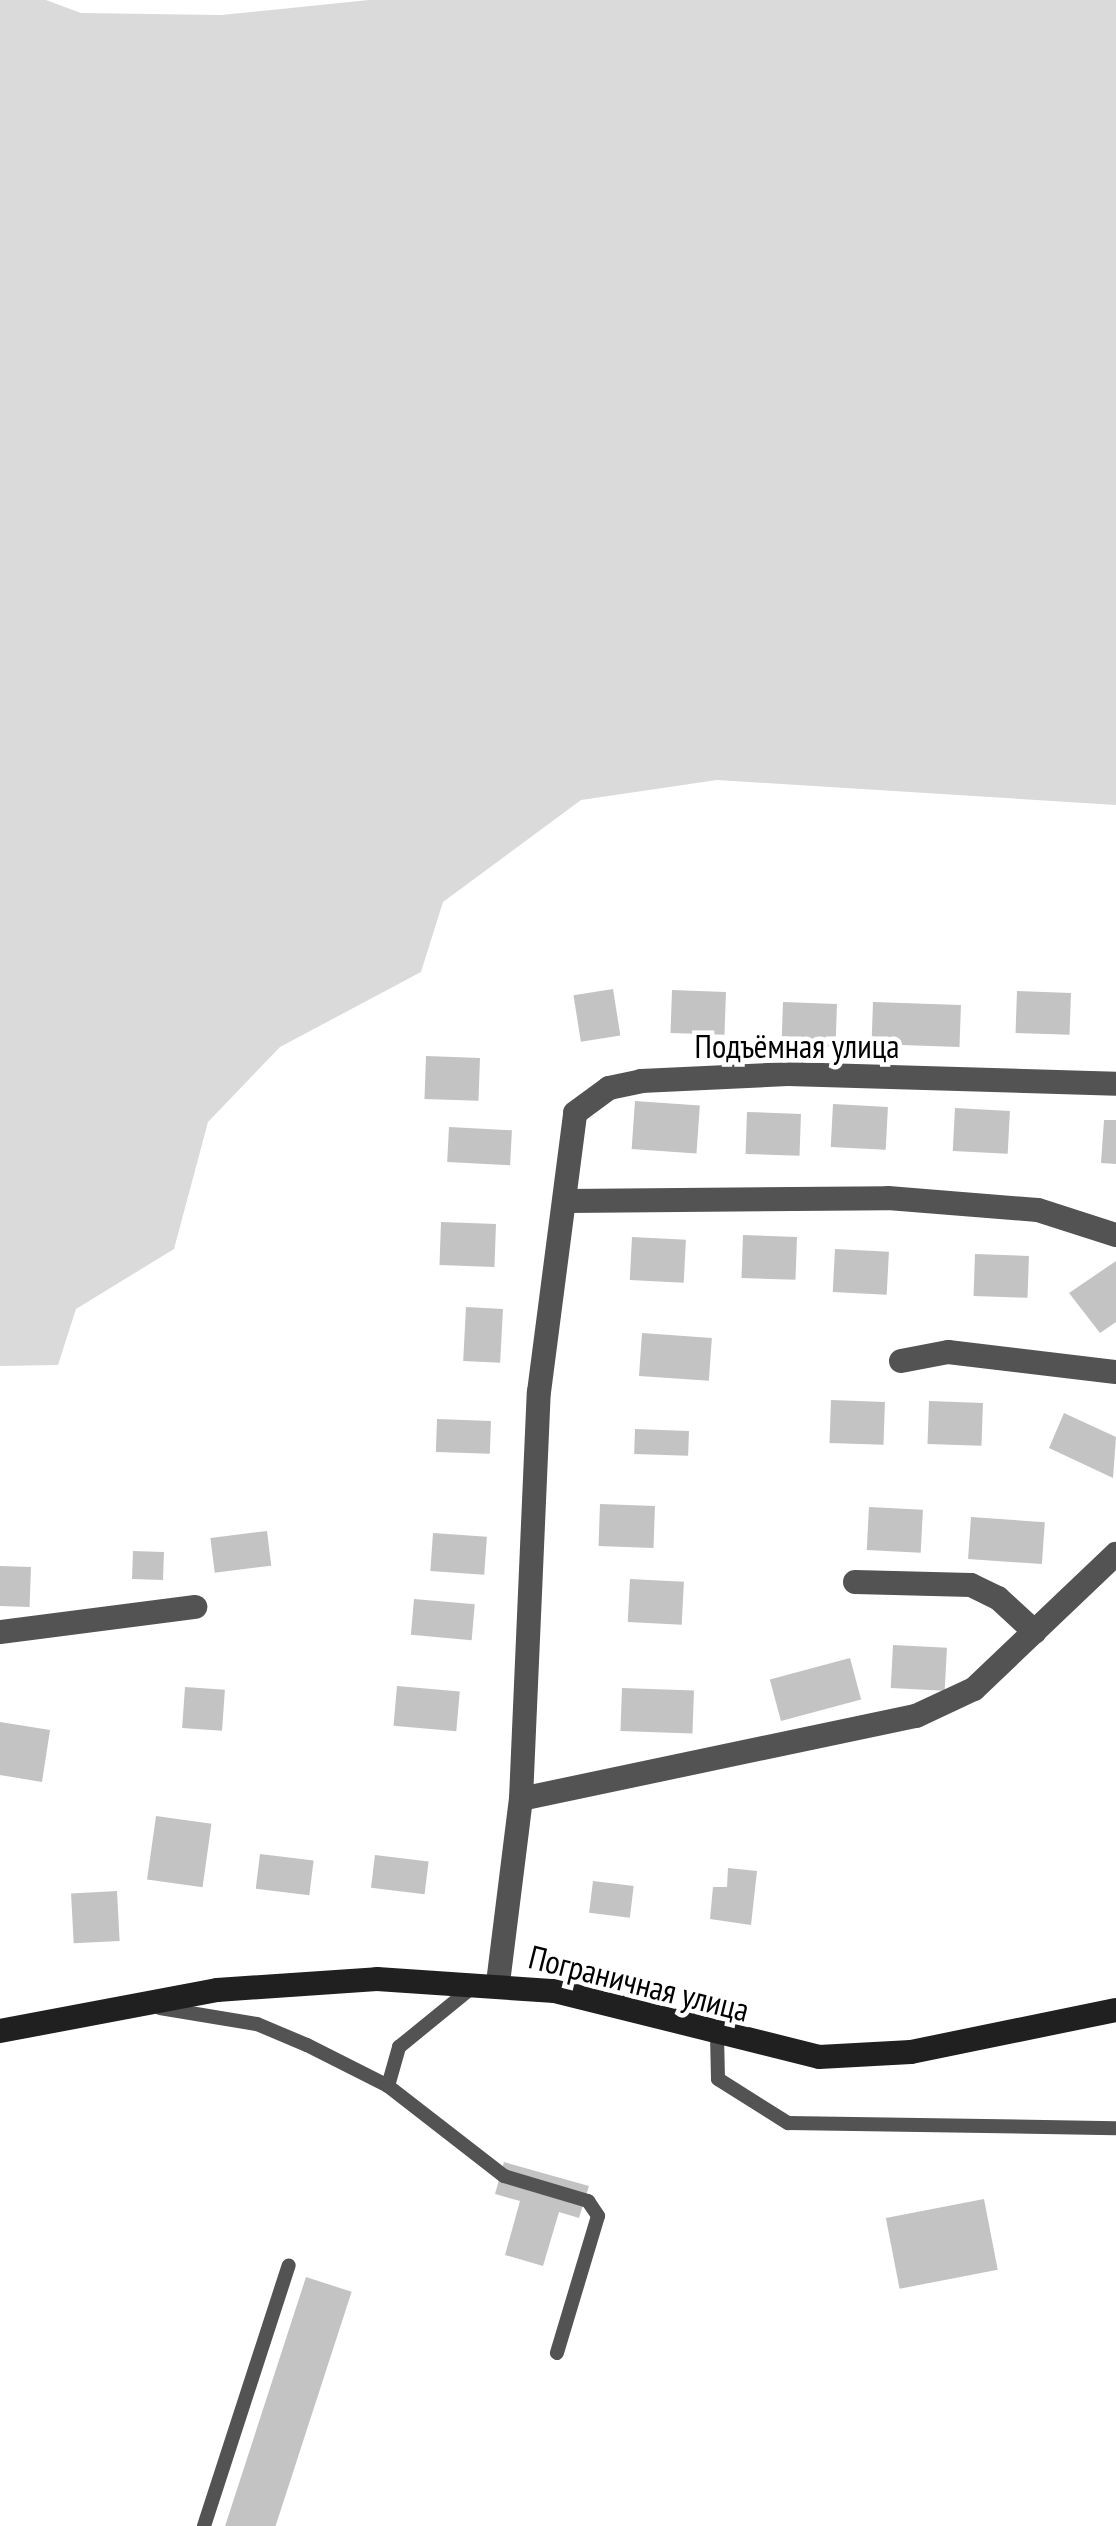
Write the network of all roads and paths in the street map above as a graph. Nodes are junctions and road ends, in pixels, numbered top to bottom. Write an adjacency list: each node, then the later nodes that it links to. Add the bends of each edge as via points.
1 (1116, 1084): 2 (street, Подъёмная улица, via 788,1074 609,1088 575,1113)
2 (567, 1201): 3 (street, via 887,1198 1038,1210); 11 (street, Подъёмная улица, via 539,1392)
3 (1116, 1235)
4 (901, 1361): 5 (street, via 948,1352)
5 (1116, 1372)
6 (1116, 1554): 10 (street)
7 (855, 1582): 10 (street, via 971,1585)
8 (195, 1607): 9 (street)
9 (0, 1632)
10 (1035, 1632): 11 (street, via 974,1689 916,1716)
11 (521, 1798): 12 (street, Подъёмная улица)
12 (488, 1983): 13 (main road, Пограничная улица, via 294,1982); 16 (main road, Пограничная улица, via 623,2006); 17 (lane, via 399,2047)
13 (131, 2003): 15 (main road, Пограничная улица); 17 (lane, via 257,2024)
14 (1116, 2010): 16 (main road, Пограничная улица, via 860,2058)
15 (0, 2031)
16 (717, 2035): 18 (lane, via 718,2079 788,2123)
17 (388, 2086): 20 (lane, via 504,2176 588,2201 598,2216)
18 (1116, 2128)
19 (289, 2265): 21 (lane)
20 (557, 2354)
21 (204, 2526)

